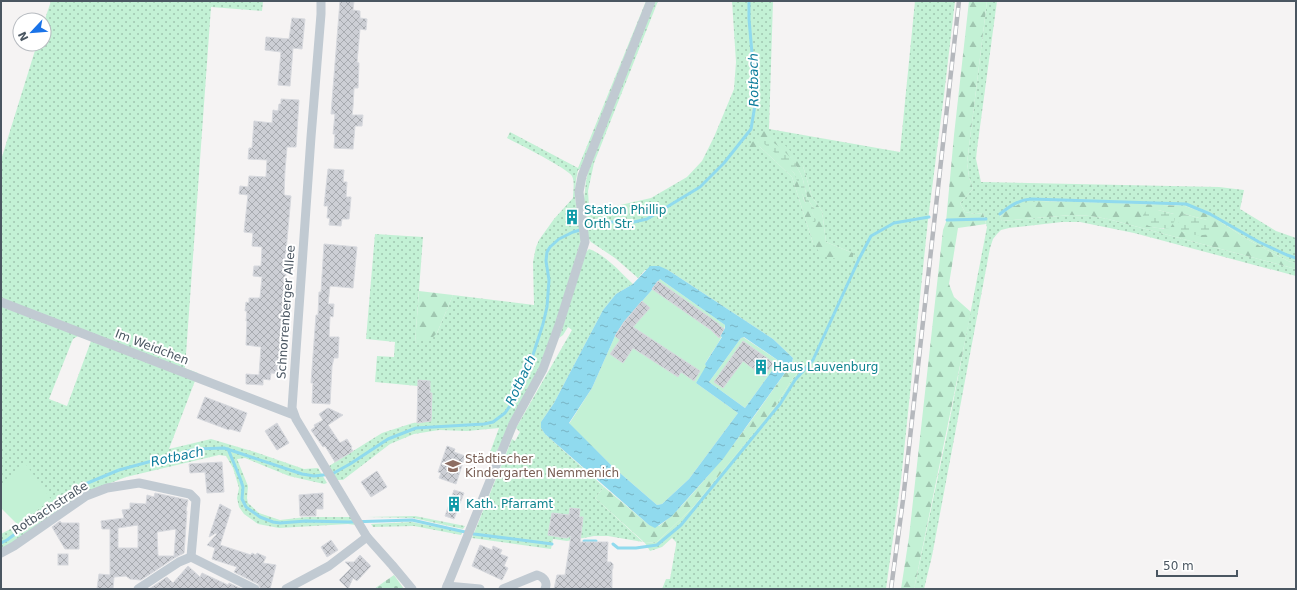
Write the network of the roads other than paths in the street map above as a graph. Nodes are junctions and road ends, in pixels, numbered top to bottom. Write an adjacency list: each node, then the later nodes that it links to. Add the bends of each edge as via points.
1 (321, 1): 4 (street, Schnorrenberger Allee, via 292,401)
2 (651, 1): 8 (street, via 582,176 580,200 584,244 547,358 513,424)
3 (1, 302): 4 (street, Im Weidchen)
4 (294, 415): 5 (street, Schnorrenberger Allee)
5 (366, 537): 11 (street, via 329,566); 12 (street, Schnorrenberger Allee)
6 (1, 553): 7 (street, Rotbachstraße, via 86,496 107,488 139,483 190,494 196,500)
7 (191, 557): 9 (street); 10 (street)
8 (446, 587): 13 (street)
9 (138, 589)
10 (255, 589)
11 (286, 589)
12 (412, 589)
13 (480, 589)
14 (503, 589): 15 (street, via 537,575 545,580)
15 (545, 589)

